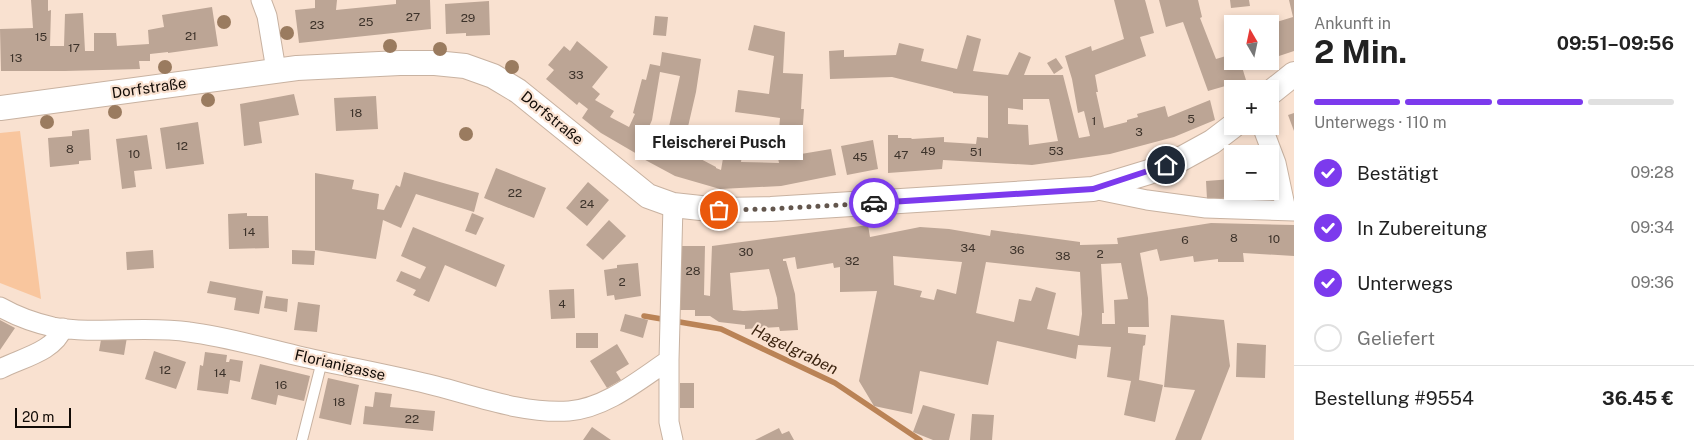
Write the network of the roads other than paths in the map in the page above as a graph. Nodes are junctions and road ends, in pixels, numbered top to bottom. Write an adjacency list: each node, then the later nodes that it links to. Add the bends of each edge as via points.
1 (261, 0): 2 (street, via 267,16)
2 (276, 70): 5 (street, Dorfstraße); 9 (street, Dorfstraße, via 400,63 465,66 479,70 506,82 530,99 648,196)
3 (1294, 74): 4 (street)
4 (1279, 86)
5 (0, 108)
6 (1224, 133): 8 (street, Dorfstraße, via 1174,162)
7 (1265, 135): 10 (street)
8 (1093, 189): 9 (street, Dorfstraße, via 771,209 719,210); 10 (street, via 1206,208)
9 (673, 205): 13 (street)
10 (1290, 211)
11 (0, 306): 12 (street, Florianigasse, via 28,319)
12 (63, 328): 14 (street, Florianigasse, via 182,331); 15 (street, via 58,338 47,347)
13 (669, 360): 14 (street, Florianigasse, via 606,400 582,410 568,411 510,405); 17 (street, via 669,422)
14 (322, 361): 16 (lane)
15 (0, 370)
16 (302, 440)
17 (673, 440)

